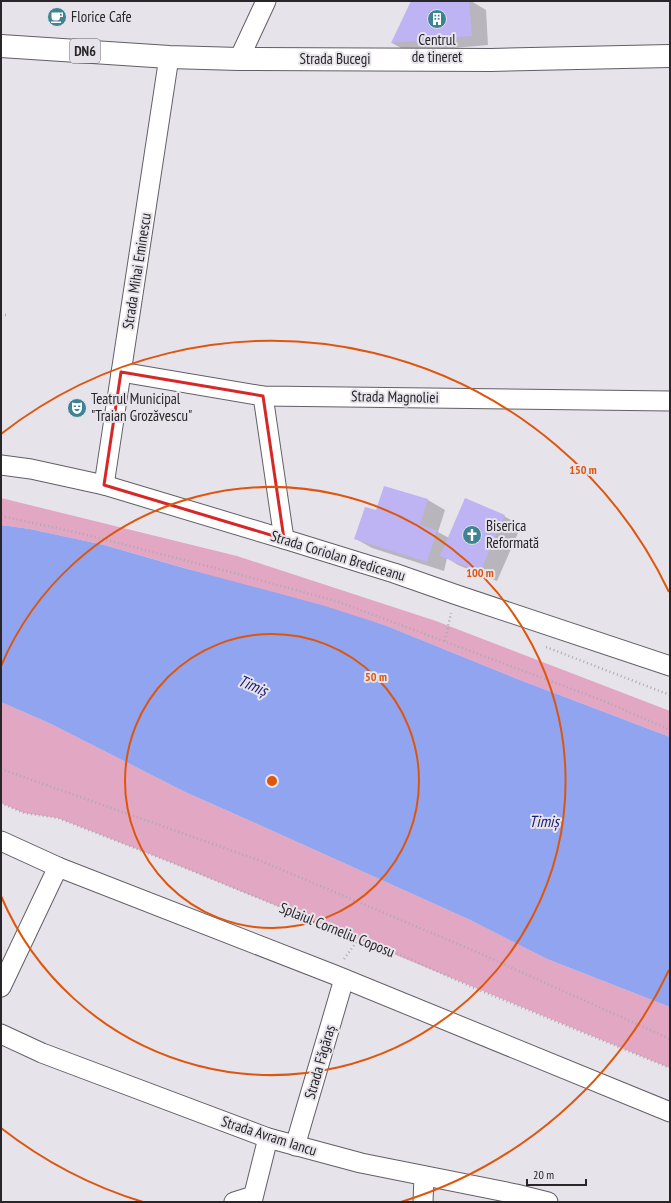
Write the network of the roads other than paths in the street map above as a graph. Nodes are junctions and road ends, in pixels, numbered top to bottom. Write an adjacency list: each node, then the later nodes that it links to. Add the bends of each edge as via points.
1 (266, 1): 5 (street)
2 (1, 46): 3 (main road, Strada Bucegi / DN6)
3 (169, 56): 5 (main road, Strada Bucegi / DN6); 6 (street, Strada Mihai Eminescu)
4 (670, 56): 5 (main road, Strada Bucegi / DN6, via 491,60)
5 (239, 59)
6 (121, 372): 7 (street, Strada Magnoliei); 10 (street, Strada Mihai Eminescu)
7 (263, 396): 8 (street, Strada Magnoliei); 11 (street)
8 (670, 400)
9 (1, 465): 10 (street, Strada Coriolan Brediceanu)
10 (104, 485): 11 (street, Strada Coriolan Brediceanu)
11 (284, 539): 12 (street, Strada Coriolan Brediceanu, via 394,573)
12 (670, 666)
13 (1, 841): 14 (street)
14 (58, 867): 15 (street); 16 (street)
15 (344, 979): 18 (street); 20 (street, Strada Făgăraș)
16 (1, 987)
17 (1, 1034): 19 (street, Strada Avram Iancu, via 42,1053)
18 (670, 1112)
19 (268, 1138): 20 (street, Strada Avram Iancu); 22 (street)
20 (295, 1146): 21 (street, Strada Avram Iancu)
21 (424, 1176): 24 (street); 25 (street, Strada Avram Iancu)
22 (253, 1199): 23 (street)
23 (234, 1202)
24 (423, 1202)
25 (548, 1202)

